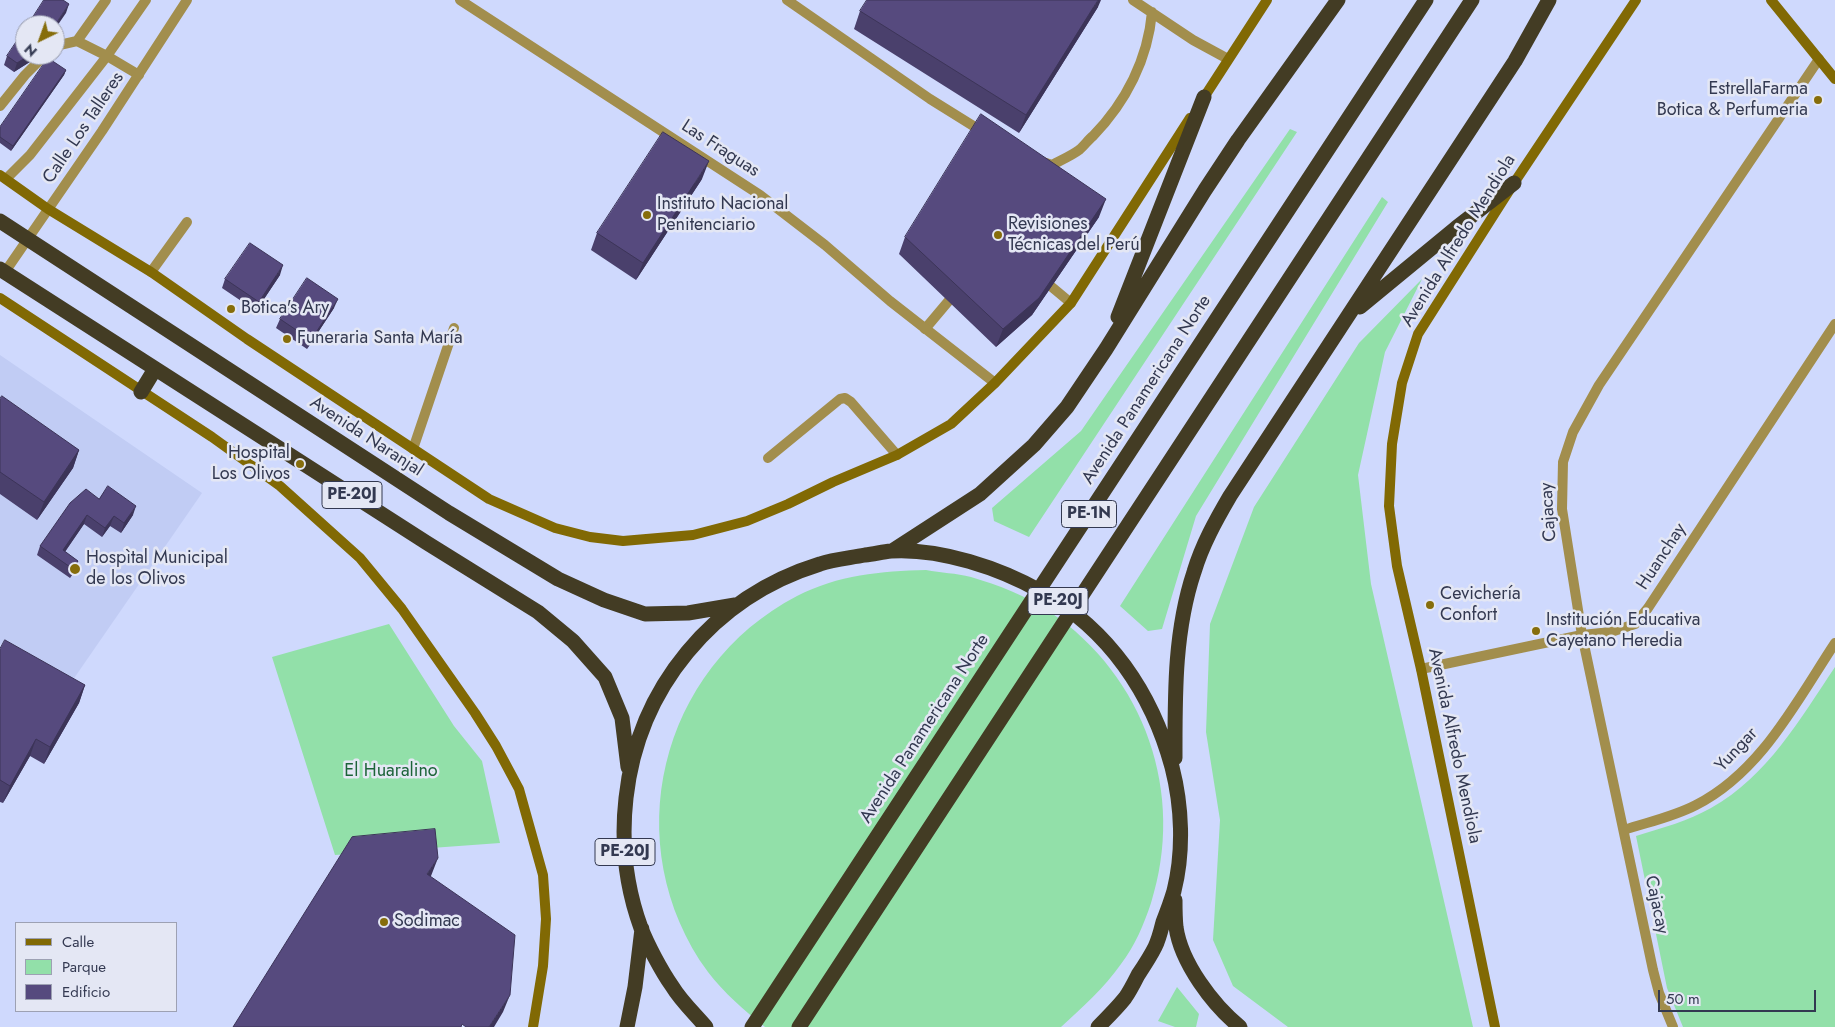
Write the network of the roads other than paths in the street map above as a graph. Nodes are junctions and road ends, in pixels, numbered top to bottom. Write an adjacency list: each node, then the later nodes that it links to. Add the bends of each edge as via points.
1 (106, 0): 15 (street)
2 (146, 0): 17 (street)
3 (187, 0): 21 (street, Calle Los Talleres)
4 (460, 0): 42 (street, Las Fraguas, via 760,194)
5 (787, 0): 25 (street, via 930,99)
6 (1133, 0): 14 (street)
7 (1267, 0): 18 (main road)
8 (1338, 0): 43 (highway, via 1204,190)
9 (1426, 0): 63 (highway, Avenida Panamericana Norte / PE-1N)
10 (1472, 0): 64 (highway, PE-1N)
11 (1549, 0): 39 (highway, via 1515,61)
12 (1636, 0): 28 (main road, Avenida Alfredo Mendiola)
13 (1771, 0): 19 (main road)
14 (1152, 12): 18 (street); 26 (street, via 1150,33 1139,68 1128,92 1109,119 1079,150 1052,165)
15 (77, 41): 16 (street); 17 (street)
16 (65, 44)
17 (107, 56): 21 (street); 27 (street, via 30,156)
18 (1228, 59): 23 (main road)
19 (1819, 60): 22 (main road); 52 (street, Cajacay, via 1605,377 1573,432 1563,462 1562,509)
20 (35, 65): 24 (street)
21 (139, 75): 29 (street, Calle Los Talleres)
22 (1835, 79)
23 (1204, 97): 38 (main road); 43 (highway)
24 (0, 106)
25 (993, 138)
26 (1034, 159)
27 (3, 177): 29 (main road, Avenida Naranjal)
28 (1514, 183): 39 (highway); 54 (main road, Avenida Alfredo Mendiola, via 1418,334 1402,383 1392,444 1389,506 1398,566)
29 (48, 209): 32 (street, Calle Los Talleres); 34 (main road, Avenida Naranjal)
30 (0, 221): 32 (highway, Avenida Naranjal / PE-20J)
31 (187, 222): 34 (street)
32 (28, 239): 33 (street, Calle Los Talleres); 51 (highway, Avenida Naranjal / PE-20J, via 440,508 558,579 645,614 688,613)
33 (2, 271): 44 (highway, PE-20J)
34 (150, 272): 47 (main road, Avenida Naranjal)
35 (1034, 272): 38 (street)
36 (966, 280): 42 (street)
37 (0, 298): 46 (main road)
38 (1071, 303): 45 (main road)
39 (1348, 318): 56 (highway, via 1230,496 1205,542 1194,571 1182,620 1177,672)
40 (1835, 324): 52 (street, Huanchay, via 1635,624 1611,632)
41 (454, 328): 47 (street)
42 (925, 329): 45 (street, Las Fraguas)
43 (1106, 348): 50 (highway, via 1067,407 1029,450 980,494)
44 (155, 369): 46 (highway); 55 (highway, PE-20J, via 538,612 573,642 605,677 622,718)
45 (995, 383): 48 (main road, via 951,424)
46 (141, 392): 60 (main road, via 280,486 360,558 402,609 496,746 519,790 543,876 546,919 543,966)
47 (413, 449): 48 (main road, Avenida Naranjal, via 489,499 555,528 623,541 692,535 748,521)
48 (897, 455): 49 (street, via 845,398)
49 (768, 458)
50 (892, 551): 51 (highway, PE-20J, via 822,562 777,580); 56 (highway, PE-20J, via 924,552 978,563 1020,579 1058,601 1093,629 1123,662 1147,699 1164,740)
51 (736, 605): 55 (highway, PE-20J, via 698,638 667,679 643,724)
52 (1582, 635): 54 (street, Huanchay); 57 (street, Cajacay)
53 (1835, 643): 57 (street, Yungar, via 1759,756 1740,775 1695,806)
54 (1421, 669): 67 (main road, Avenida Alfredo Mendiola)
55 (628, 773): 59 (highway, PE-20J, via 622,826 627,878)
56 (1176, 782): 58 (highway, PE-20J, via 1180,845)
57 (1624, 830): 68 (street, Cajacay, via 1658,993)
58 (1174, 889): 65 (highway, PE-20J, via 1155,947 1125,998); 66 (highway, PE-20J, via 1176,929 1188,965 1208,995)
59 (642, 929): 61 (highway); 62 (highway, PE-20J, via 672,987)
60 (533, 1027)
61 (627, 1027)
62 (706, 1027)
63 (752, 1027)
64 (799, 1027)
65 (1098, 1027)
66 (1240, 1027)
67 (1495, 1027)
68 (1673, 1027)

